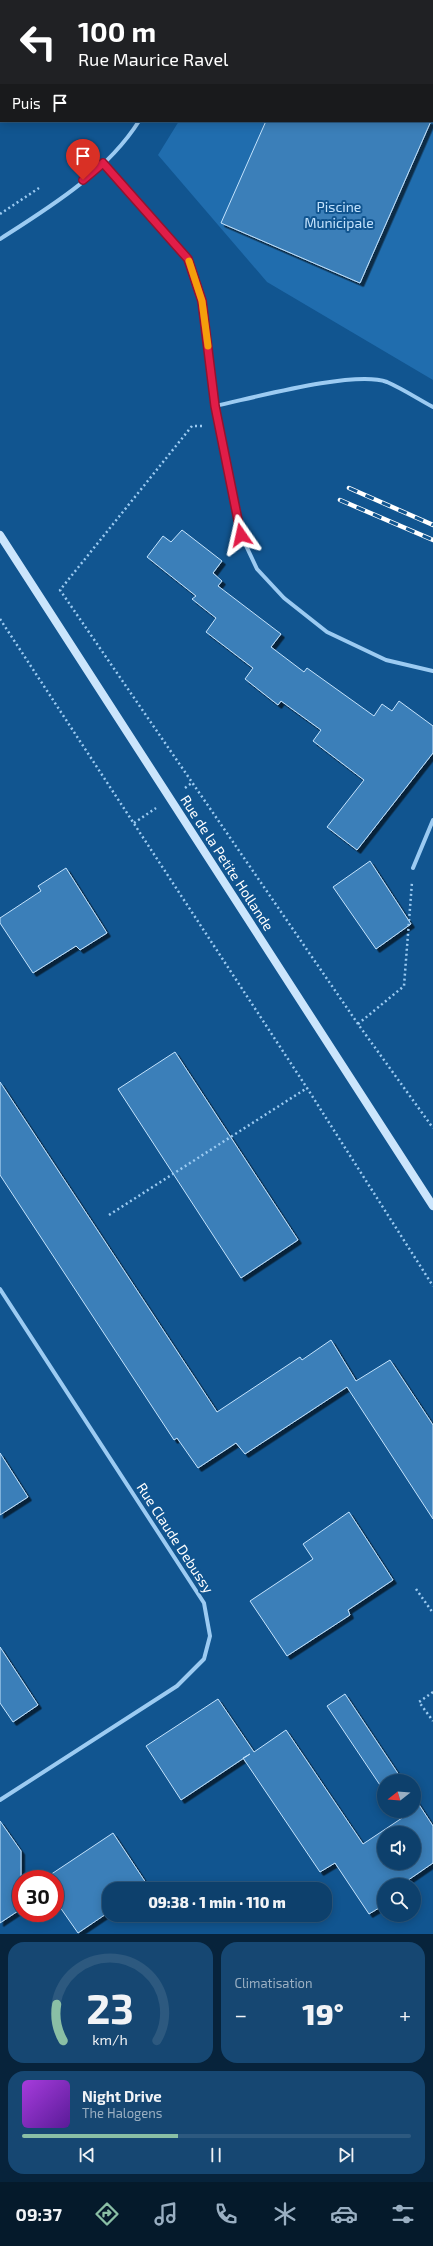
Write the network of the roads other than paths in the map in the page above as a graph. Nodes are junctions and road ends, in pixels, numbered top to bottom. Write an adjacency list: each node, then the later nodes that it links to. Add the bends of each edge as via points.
1 (138, 122): 2 (street, via 129,136)
2 (103, 163): 3 (street, via 52,206); 4 (street, via 188,259 202,301)
3 (0, 239)
4 (215, 406): 5 (street, via 337,380 368,379 386,382); 7 (street, via 241,535 257,569 284,598 327,632 386,660)
5 (433, 407)
6 (0, 535): 10 (street, Rue de la Petite Hollande)
7 (433, 671)
8 (433, 820): 9 (street)
9 (413, 868)
10 (433, 1206)
11 (0, 1289): 12 (street, Rue Claude Debussy, via 204,1603 210,1636 204,1659 178,1686)
12 (0, 1800)

